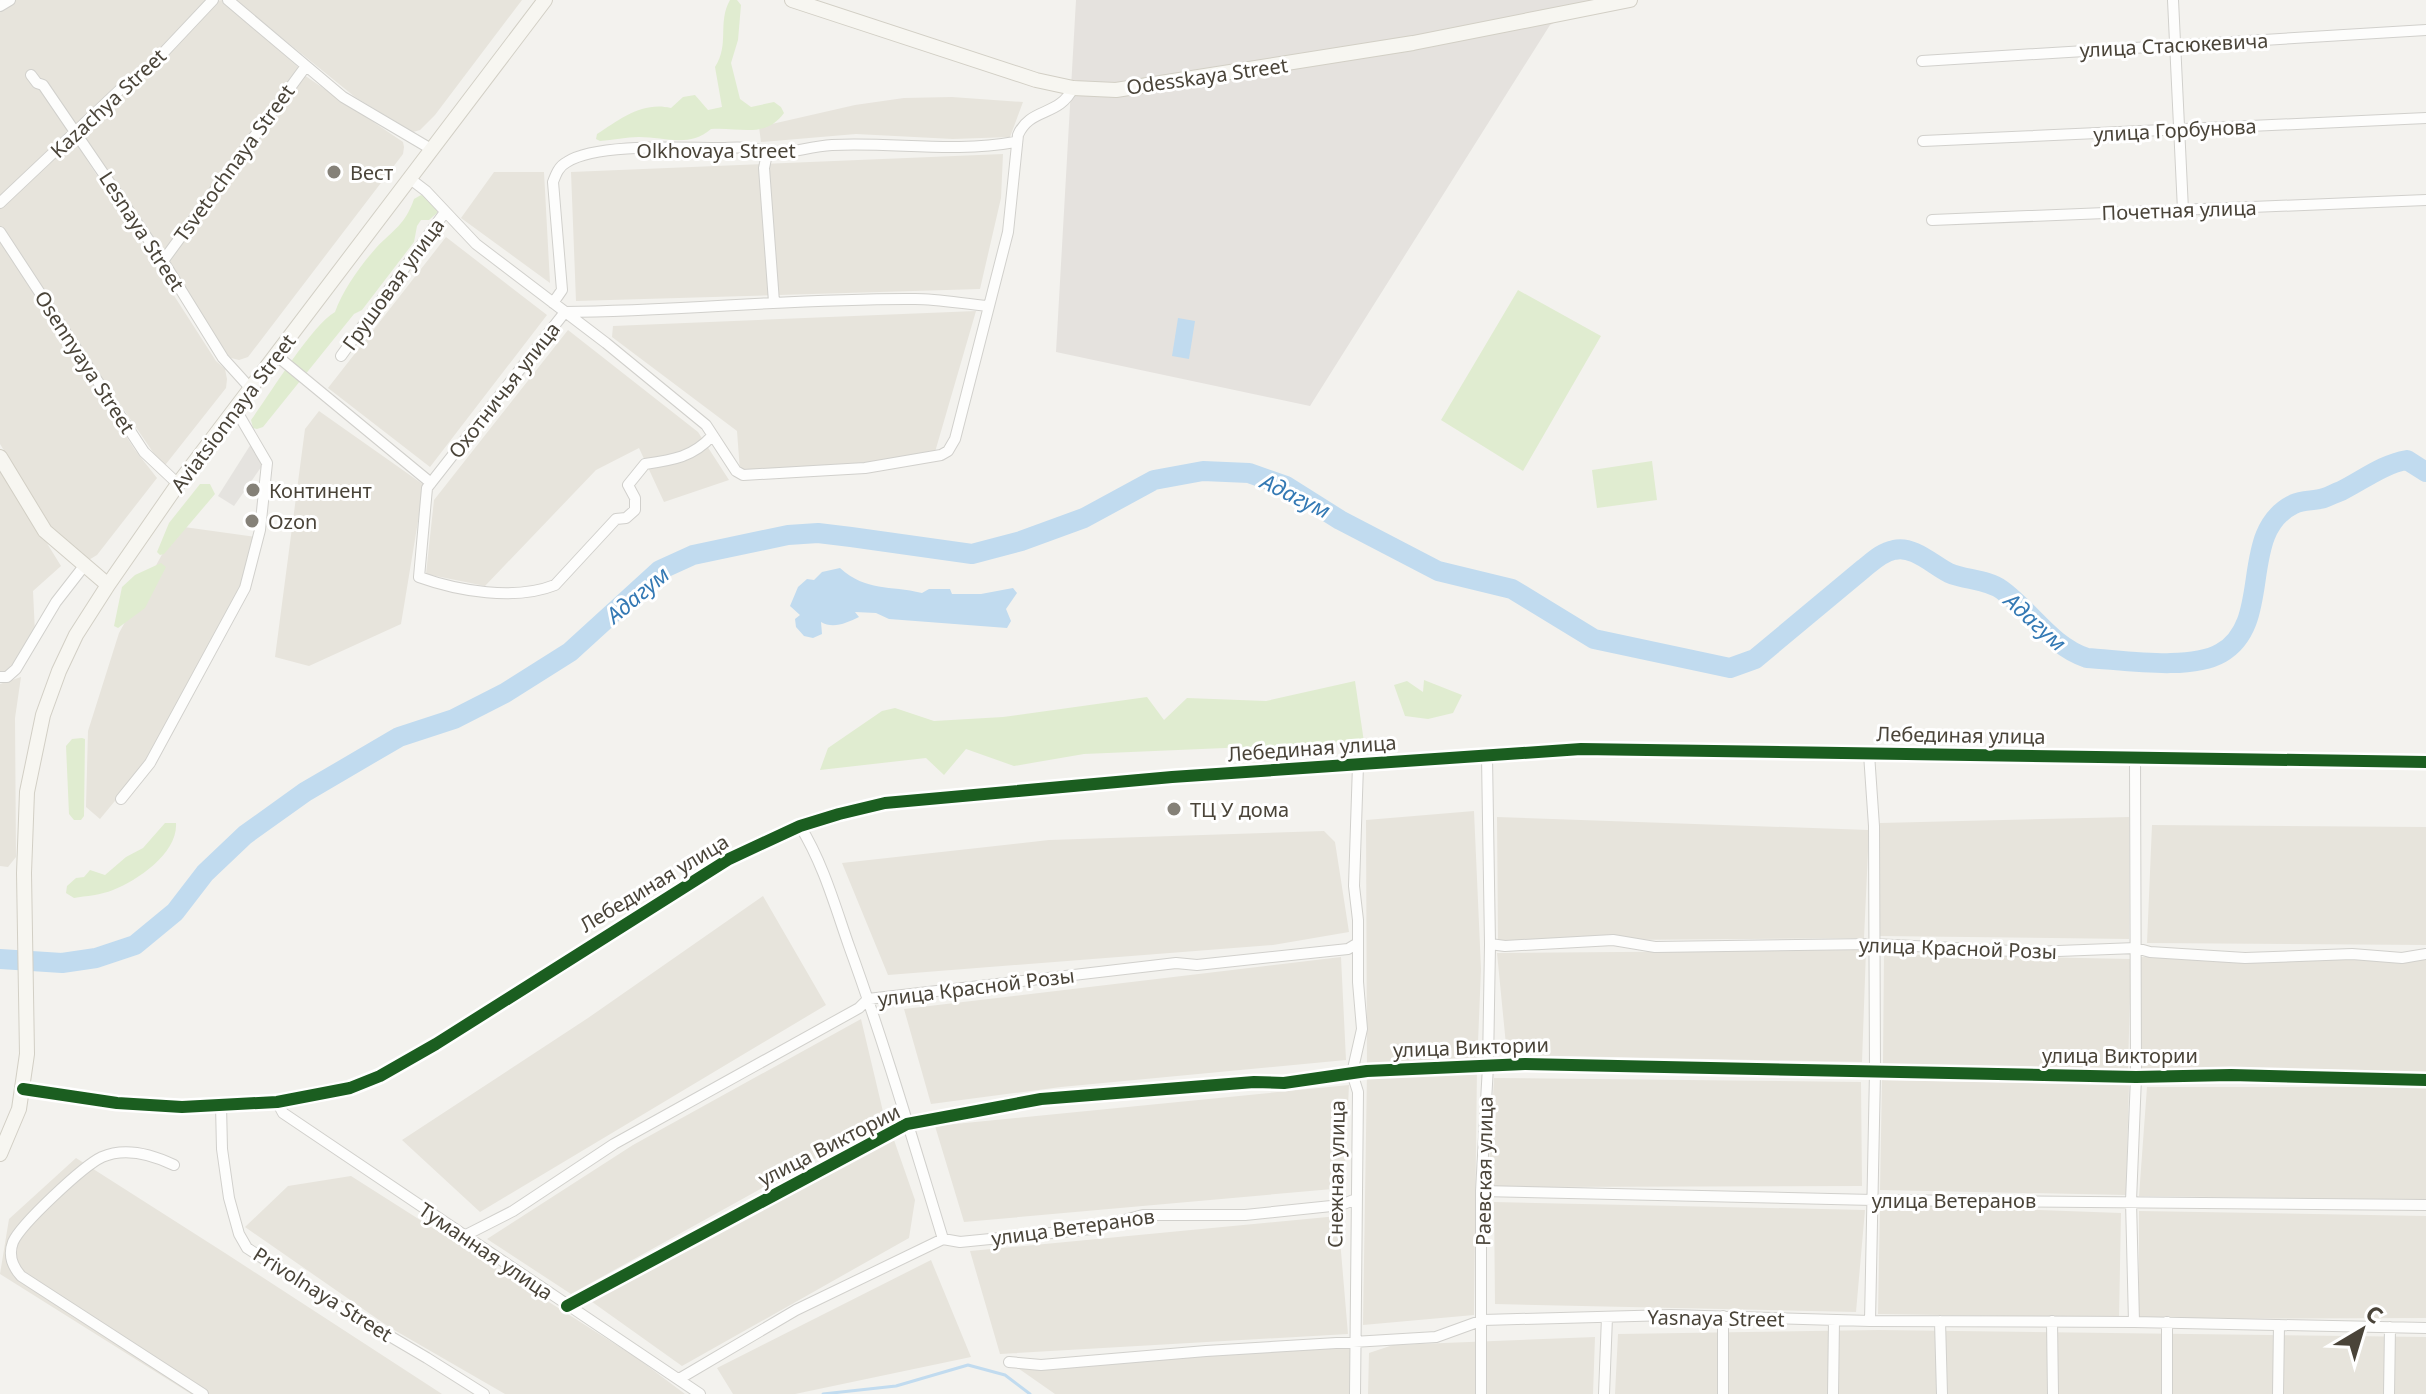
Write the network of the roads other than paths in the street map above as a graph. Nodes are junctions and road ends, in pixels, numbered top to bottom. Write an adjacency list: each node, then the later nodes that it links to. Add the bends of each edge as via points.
1 (10, 0): 8 (street)
2 (213, 0): 17 (street, Kazachya Street, via 148,69)
3 (228, 0): 12 (street)
4 (545, 0): 20 (main road, Aviatsionnaya Street)
5 (792, 0): 14 (main road, Odesskaya Street)
6 (1630, 0): 14 (main road, Odesskaya Street, via 1279,66 1116,90)
7 (2173, 0): 10 (street)
8 (0, 6)
9 (2426, 30): 10 (street, улица Стасюкевича)
10 (2174, 44): 11 (street, улица Стасюкевича); 16 (street)
11 (1922, 61)
12 (306, 66): 20 (street, via 343,97); 29 (street, Tsvetochnaya Street)
13 (31, 75): 17 (street, Lesnaya Street)
14 (1073, 88): 19 (street, via 1056,108 1031,117)
15 (2426, 118): 16 (street, улица Горбунова)
16 (2178, 130): 18 (street, улица Горбунова); 25 (street)
17 (76, 132): 24 (street, Kazachya Street); 29 (street, Lesnaya Street)
18 (1923, 141)
19 (1015, 142): 21 (street, Olkhovaya Street, via 953,149 829,145); 32 (street, via 1008,232)
20 (431, 149): 22 (main road, Aviatsionnaya Street)
21 (767, 154): 30 (street); 31 (street, Olkhovaya Street, via 755,149 629,149 566,162 553,182 562,290)
22 (409, 178): 26 (street); 34 (main road, Aviatsionnaya Street)
23 (2426, 200): 25 (street, Почетная улица)
24 (0, 203)
25 (2183, 210): 27 (street, Почетная улица)
26 (445, 212): 31 (street, via 476,244); 35 (street, Грушовая улица)
27 (1932, 220)
28 (0, 232): 41 (street, Osennyaya Street, via 144,452)
29 (163, 261): 36 (street, Lesnaya Street, via 223,358)
30 (774, 302): 32 (street, Охотничья улица, via 918,299); 33 (street, Охотничья улица)
31 (553, 303): 33 (street)
32 (989, 306): 38 (street, via 955,439 941,455 865,468 743,475)
33 (565, 312): 38 (street, via 663,388); 40 (street, Охотничья улица)
34 (277, 356): 36 (main road, Aviatsionnaya Street); 40 (street)
35 (341, 356)
36 (252, 390): 37 (main road, Aviatsionnaya Street)
37 (236, 410): 41 (main road, Aviatsionnaya Street); 50 (street, via 267,463 260,530 245,588 150,763)
38 (712, 436): 40 (street, Охотничья улица, via 681,459 645,464 628,485 635,510 616,519 555,585 542,590 478,592 419,577)
39 (0, 457): 42 (main road, via 45,531)
40 (431, 483)
41 (178, 484): 43 (main road, Aviatsionnaya Street)
42 (84, 566): 43 (main road); 44 (street, via 16,669)
43 (108, 585): 63 (main road, Aviatsionnaya Street, via 59,671 43,715 27,792)
44 (0, 677)
45 (1869, 754): 46 (street, Лебединая улица); 47 (street, Лебединая улица, via 1581,749); 54 (street)
46 (2135, 756): 48 (street, Лебединая улица); 55 (street)
47 (1487, 757): 49 (street, Лебединая улица); 53 (street, Раевская улица)
48 (2426, 762)
49 (1358, 765): 51 (street, Лебединая улица, via 924,798); 52 (street, Снежная улица)
50 (121, 799)
51 (800, 826): 57 (street, via 825,878); 64 (street, Лебединая улица, via 729,859 380,1076 350,1088)
52 (1358, 943): 57 (street, улица Красной Розы, via 1348,949); 60 (street, Снежная улица, via 1362,1029)
53 (1490, 944): 54 (street, улица Красной Розы); 58 (street, Раевская улица)
54 (1874, 944): 55 (street, улица Красной Розы, via 2032,952); 59 (street)
55 (2136, 948): 56 (street, улица Красной Розы, via 2245,958); 61 (street)
56 (2426, 954)
57 (868, 999): 66 (street); 74 (street, улица Красной Розы)
58 (1488, 1066): 59 (street, улица Виктории); 60 (street, улица Виктории); 69 (street, Раевская улица)
59 (1875, 1072): 61 (street, улица Виктории); 71 (street)
60 (1352, 1073): 66 (street, улица Виктории, via 1284,1083 1041,1099); 70 (street, Снежная улица, via 1358,1092)
61 (2136, 1077): 62 (street, улица Виктории); 72 (street)
62 (2426, 1080)
63 (23, 1089): 65 (street, Лебединая улица, via 129,1104); 67 (main road, Aviatsionnaya Street)
64 (277, 1102): 65 (street, Лебединая улица); 74 (street, Туманная улица, via 283,1113)
65 (221, 1105): 93 (street, Privolnaya Street, via 229,1198 247,1248)
66 (907, 1124): 75 (street); 76 (street, улица Виктории)
67 (0, 1154)
68 (174, 1165): 92 (street, via 130,1152 103,1157 22,1227 10,1257 21,1276)
69 (1481, 1191): 71 (street, улица Ветеранов); 79 (street, Раевская улица)
70 (1356, 1199): 75 (street, улица Ветеранов, via 1245,1215 1143,1215 1091,1229 960,1242); 89 (street, Снежная улица)
71 (1873, 1200): 72 (street, улица Ветеранов); 81 (street)
72 (2131, 1201): 73 (street, улица Ветеранов); 84 (street)
73 (2426, 1205)
74 (464, 1236): 76 (street, Туманная улица)
75 (943, 1239): 91 (street, улица Ветеранов, via 796,1310)
76 (567, 1306): 91 (street, Туманная улица)
77 (1723, 1316): 78 (street, Yasnaya Street); 80 (street, Yasnaya Street); 98 (street)
78 (1607, 1317): 79 (street, Yasnaya Street); 97 (street)
79 (1483, 1320): 89 (street, Yasnaya Street, via 1436,1337); 96 (street, Раевская улица)
80 (1834, 1320): 81 (street, Yasnaya Street); 99 (street)
81 (1870, 1321): 82 (street, Yasnaya Street)
82 (1940, 1321): 83 (street, Yasnaya Street); 100 (street)
83 (2052, 1321): 84 (street, Yasnaya Street); 101 (street)
84 (2134, 1322): 85 (street, Yasnaya Street)
85 (2167, 1322): 86 (street, Yasnaya Street); 102 (street)
86 (2279, 1325): 87 (street, Yasnaya Street); 103 (street)
87 (2390, 1327): 88 (street, Yasnaya Street); 104 (street)
88 (2426, 1328)
89 (1356, 1341): 90 (street, Yasnaya Street, via 1041,1365); 95 (street, Снежная улица)
90 (1009, 1362)
91 (679, 1379): 94 (street, Туманная улица)
92 (203, 1394)
93 (484, 1394)
94 (700, 1394)
95 (1355, 1394)
96 (1481, 1394)
97 (1604, 1394)
98 (1723, 1394)
99 (1833, 1394)
100 (1942, 1394)
101 (2053, 1394)
102 (2167, 1394)
103 (2278, 1394)
104 (2389, 1394)

